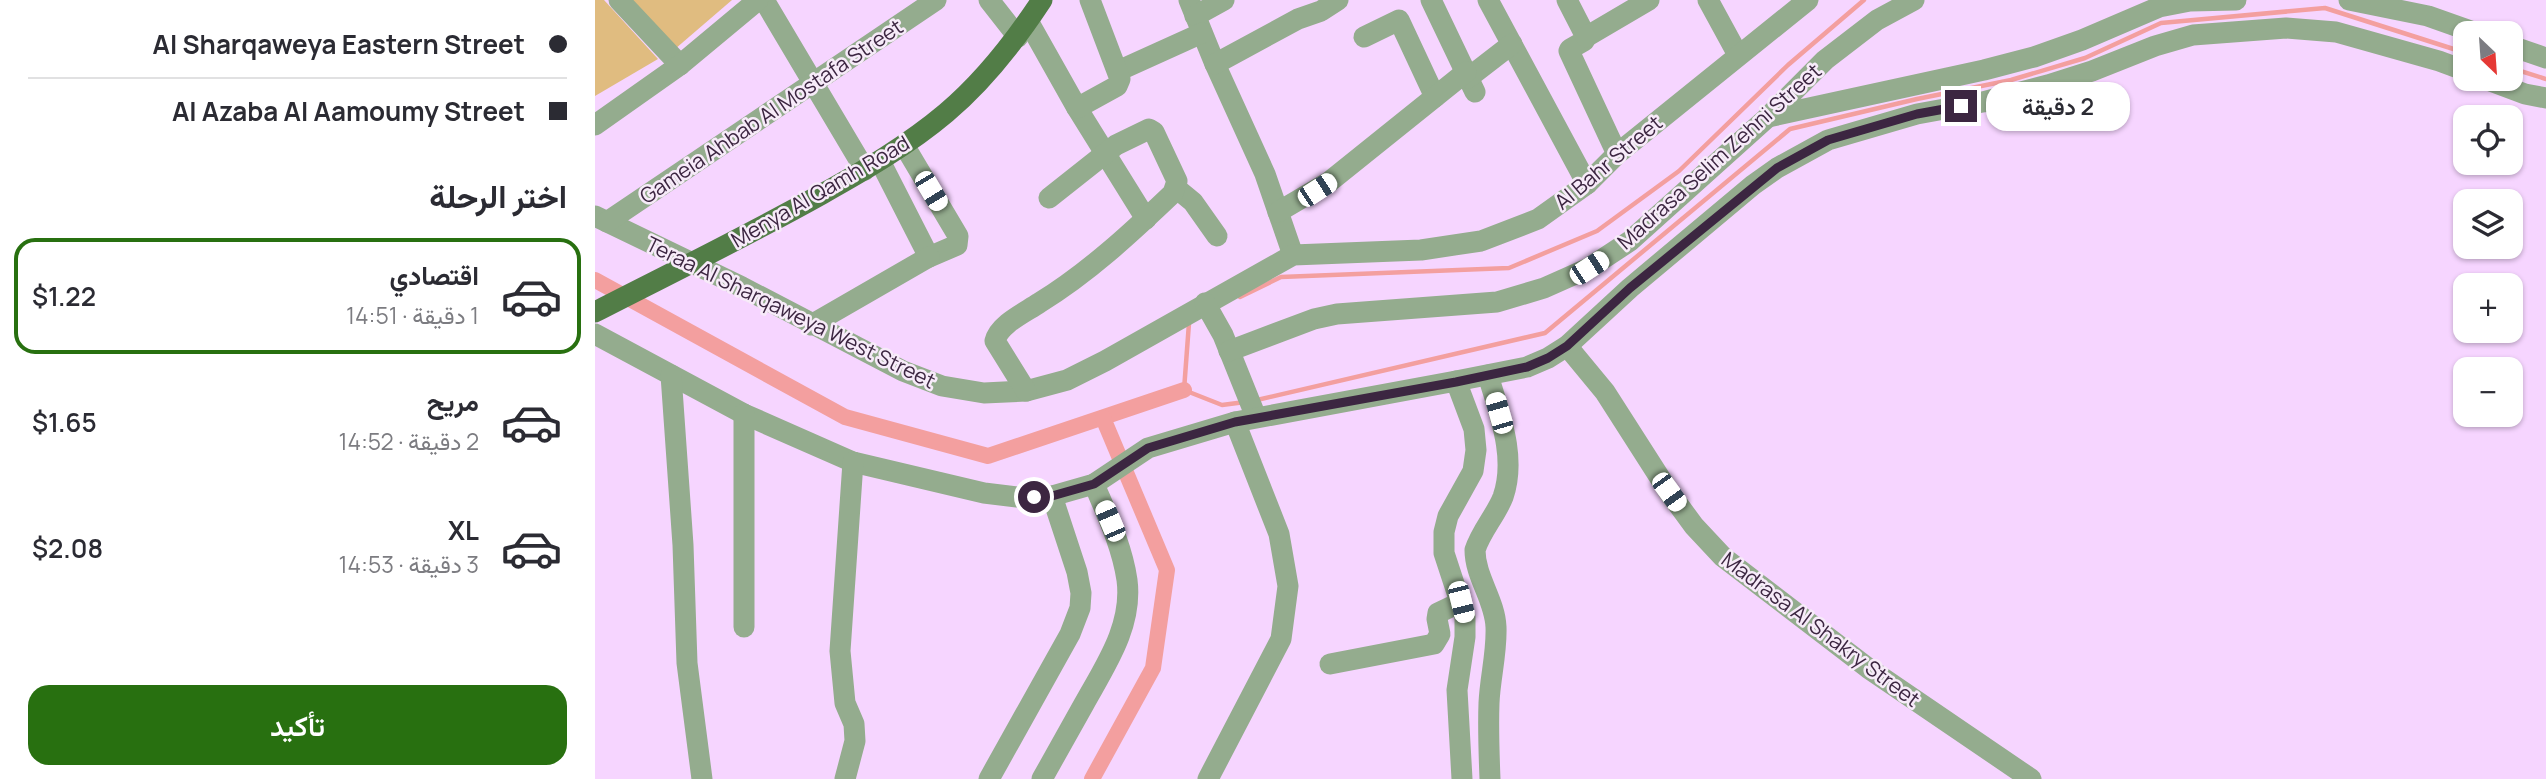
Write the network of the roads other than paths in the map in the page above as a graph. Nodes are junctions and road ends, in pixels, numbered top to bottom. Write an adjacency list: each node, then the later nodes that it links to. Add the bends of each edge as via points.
1 (619, 0): 29 (street)
2 (758, 0): 29 (street)
3 (764, 0): 33 (street)
4 (936, 0): 33 (street, Gameia Ahbab Al Mostafa Street)
5 (989, 0): 21 (street)
6 (1042, 0): 21 (main road, Menya Al Qamh Road)
7 (1090, 0): 31 (street)
8 (1224, 0): 19 (street)
9 (1431, 0): 32 (street)
10 (1488, 0): 24 (street)
11 (1567, 0): 23 (street)
12 (1649, 0): 23 (street)
13 (1708, 0): 26 (street)
14 (1808, 0): 26 (street, Al Bahr Street)
15 (1914, 0): 38 (street, Madrasa Selim Zehni Street, via 1877,20 1825,60)
16 (2236, 0): 38 (street, via 2159,7 2034,57)
17 (2349, 0): 20 (street)
18 (1330, 6): 28 (street)
19 (1195, 16): 28 (street); 31 (street)
20 (2453, 25)
21 (1023, 29): 37 (street); 40 (main road, Menya Al Qamh Road, via 946,113)
22 (1364, 37): 35 (street, via 1399,20)
23 (1586, 37): 41 (street, via 1569,51)
24 (1512, 44): 32 (street); 44 (street)
25 (2523, 50): 27 (street)
26 (1738, 55): 41 (street, Al Bahr Street)
27 (2546, 58)
28 (1215, 64): 47 (street)
29 (680, 65): 39 (street)
30 (2453, 66): 58 (street, via 2336,32 2286,28 2193,35 2048,85 1917,114 1828,140 1753,185)
31 (1118, 71): 37 (street, via 1117,86)
32 (1470, 81): 35 (street)
33 (813, 83): 43 (street); 48 (street, Gameia Ahbab Al Mostafa Street)
34 (2517, 91): 36 (street)
35 (1435, 97): 47 (street, via 1329,182)
36 (2546, 98)
37 (1077, 108): 42 (street)
38 (1768, 117): 59 (street, Madrasa Selim Zehni Street, via 1630,241 1589,268 1544,288 1497,302 1337,314)
39 (595, 125)
40 (904, 145): 43 (main road, Menya Al Qamh Road); 52 (street, via 959,240)
41 (1616, 153): 44 (street, Al Bahr Street)
42 (1105, 154): 45 (street, via 1127,138 1152,130 1175,175); 46 (street); 49 (street)
43 (872, 166): 52 (street); 53 (main road, Menya Al Qamh Road)
44 (1587, 184): 51 (street, Al Bahr Street, via 1538,219 1481,241 1421,250)
45 (1176, 188): 49 (street); 50 (street)
46 (1049, 198)
47 (1278, 212): 51 (street)
48 (601, 219): 53 (street, Teraa Al Sharqaweya West Street)
49 (1146, 219): 63 (street, via 997,336 995,341)
50 (1217, 236)
51 (1293, 255): 54 (street, Teraa Al Sharqaweya West Street)
52 (929, 257): 56 (street)
53 (693, 263): 55 (main road, Menya Al Qamh Road); 56 (street, Teraa Al Sharqaweya West Street)
54 (1205, 303): 59 (street); 63 (street, Teraa Al Sharqaweya West Street, via 1067,380)
55 (595, 312)
56 (811, 325): 63 (street, Teraa Al Sharqaweya West Street, via 942,386 984,393)
57 (595, 334): 60 (street)
58 (1567, 346): 61 (street, via 1527,367); 79 (street, Madrasa Al Shakry Street, via 1605,392 1681,509 1723,557 1868,668)
59 (1230, 351): 65 (street)
60 (671, 375): 64 (street); 72 (street, via 687,663)
61 (1488, 375): 62 (street); 78 (street, via 1508,463 1503,496 1475,550 1496,624 1489,703)
62 (1456, 382): 65 (street); 69 (street, via 1474,429 1476,450 1473,471 1444,532 1444,553)
63 (1026, 391)
64 (744, 414): 66 (street); 70 (street)
65 (1248, 417): 67 (street, via 1148,448); 76 (street, via 1288,586 1281,639)
66 (853, 462): 68 (street, via 984,494); 73 (street, via 840,651 845,704 856,741)
67 (1094, 484): 68 (street); 75 (street, via 1123,558 1127,605 1113,654)
68 (1052, 496): 74 (street, via 1077,572 1080,608)
69 (1461, 602): 71 (street, via 1438,613 1440,634 1434,644); 77 (street, via 1465,637 1457,690)
70 (744, 626)
71 (1330, 664)
72 (702, 779)
73 (845, 779)
74 (989, 779)
75 (1042, 779)
76 (1208, 779)
77 (1462, 779)
78 (1490, 779)
79 (2031, 779)

